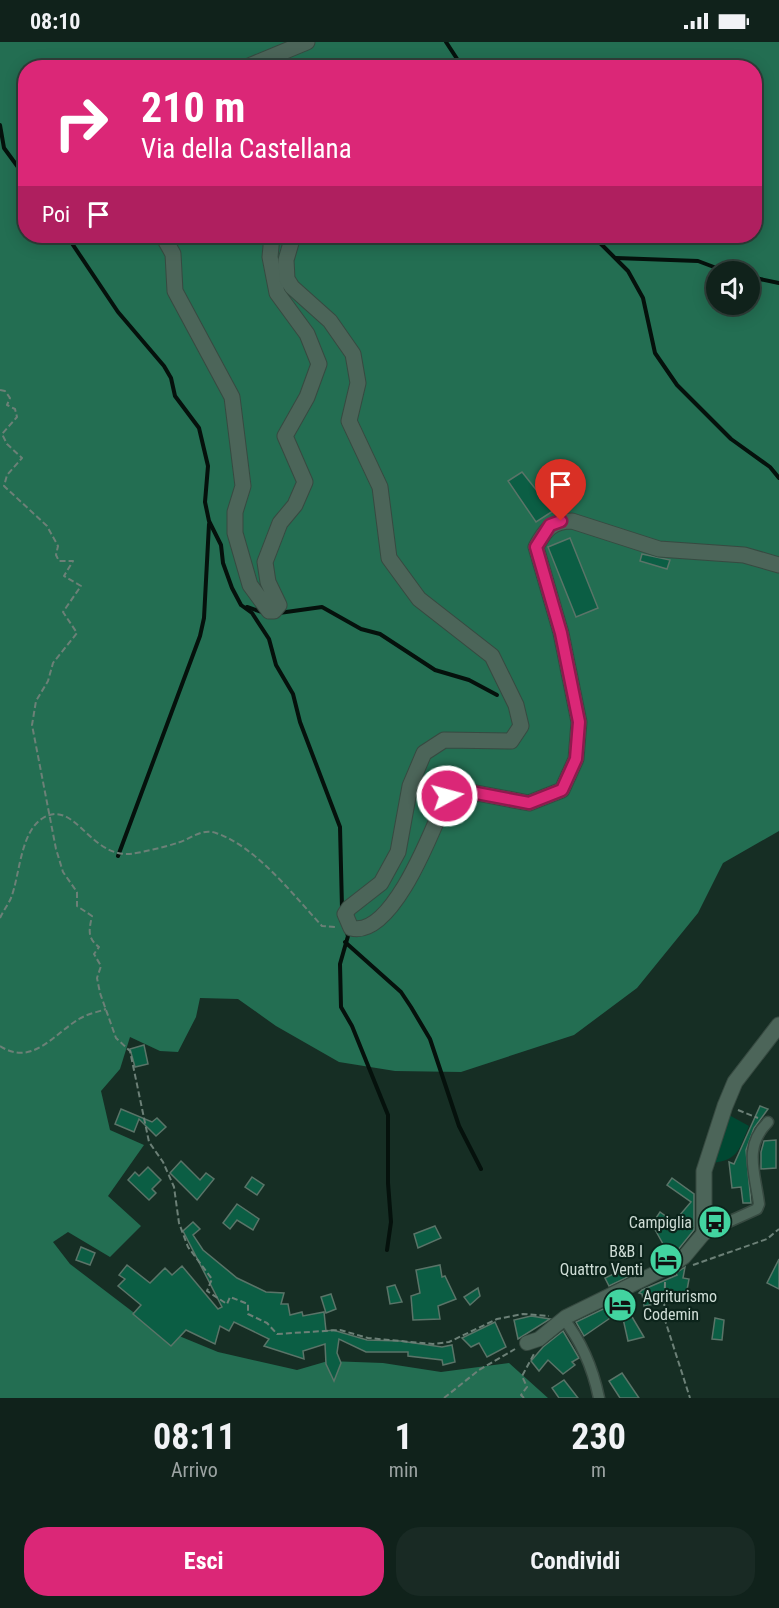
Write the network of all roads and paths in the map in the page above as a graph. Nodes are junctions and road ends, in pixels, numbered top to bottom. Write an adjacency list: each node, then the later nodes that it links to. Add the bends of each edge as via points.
1 (307, 42): 2 (street)
2 (263, 60)
3 (167, 243): 4 (street, via 173,254 175,291 232,398 243,486 235,512 235,533 250,585 269,610 274,610 279,605 268,582 265,562 280,523 295,505 305,482 285,436 307,397 319,364 307,334 277,293)
4 (271, 243)
5 (291, 243): 10 (street, via 286,260 287,279 330,321 353,354 358,383 349,421 380,487 389,558 419,599 492,656 516,705 521,726 511,741 444,741 424,753 410,786 398,852 381,883 349,908 345,914)
6 (0, 390): 8 (path, via 10,398 7,405 15,409 17,417 2,434 22,458 7,475 4,486 47,526 58,546 59,561 73,561 64,576 81,586 63,612 77,633 53,663 36,701 32,726)
7 (779, 565): 10 (street, via 744,555 659,549 572,521 550,525 536,547 561,633 579,722 576,759 562,790 529,803 466,791 447,796 414,872 395,902 362,929 351,928)
8 (49, 816): 9 (path, via 33,829); 10 (path, via 66,815 98,846 128,854 178,843 198,833 215,832 261,863 322,926 337,927); 11 (path, via 63,872 77,892 77,906 92,916 89,930 91,941 99,947 94,954 101,966 97,978)
9 (0, 918)
10 (347, 922)
11 (106, 1009): 13 (path, via 80,1018 30,1053 10,1053); 19 (path, via 116,1038 130,1051 149,1143 174,1187 179,1223 188,1247 212,1279 207,1291 226,1304 230,1297 248,1304 248,1314 267,1323 277,1334 340,1330 374,1339 433,1344 449,1342 497,1319 523,1314)
12 (779, 1025): 14 (street, via 735,1082)
13 (0, 1046)
14 (725, 1106): 15 (path); 17 (street, via 704,1171)
15 (768, 1122): 17 (street, via 752,1145 757,1209)
16 (779, 1229): 18 (path, via 767,1239 695,1265)
17 (704, 1233): 18 (street, via 684,1257)
18 (669, 1266): 19 (street); 25 (path, via 664,1317)
19 (565, 1318): 20 (street); 24 (street, via 589,1362)
20 (544, 1335): 21 (street); 23 (path, via 522,1376 527,1387 521,1395)
21 (527, 1343): 22 (path, via 479,1370)
22 (444, 1398)
23 (524, 1398)
24 (599, 1398)
25 (690, 1398)

